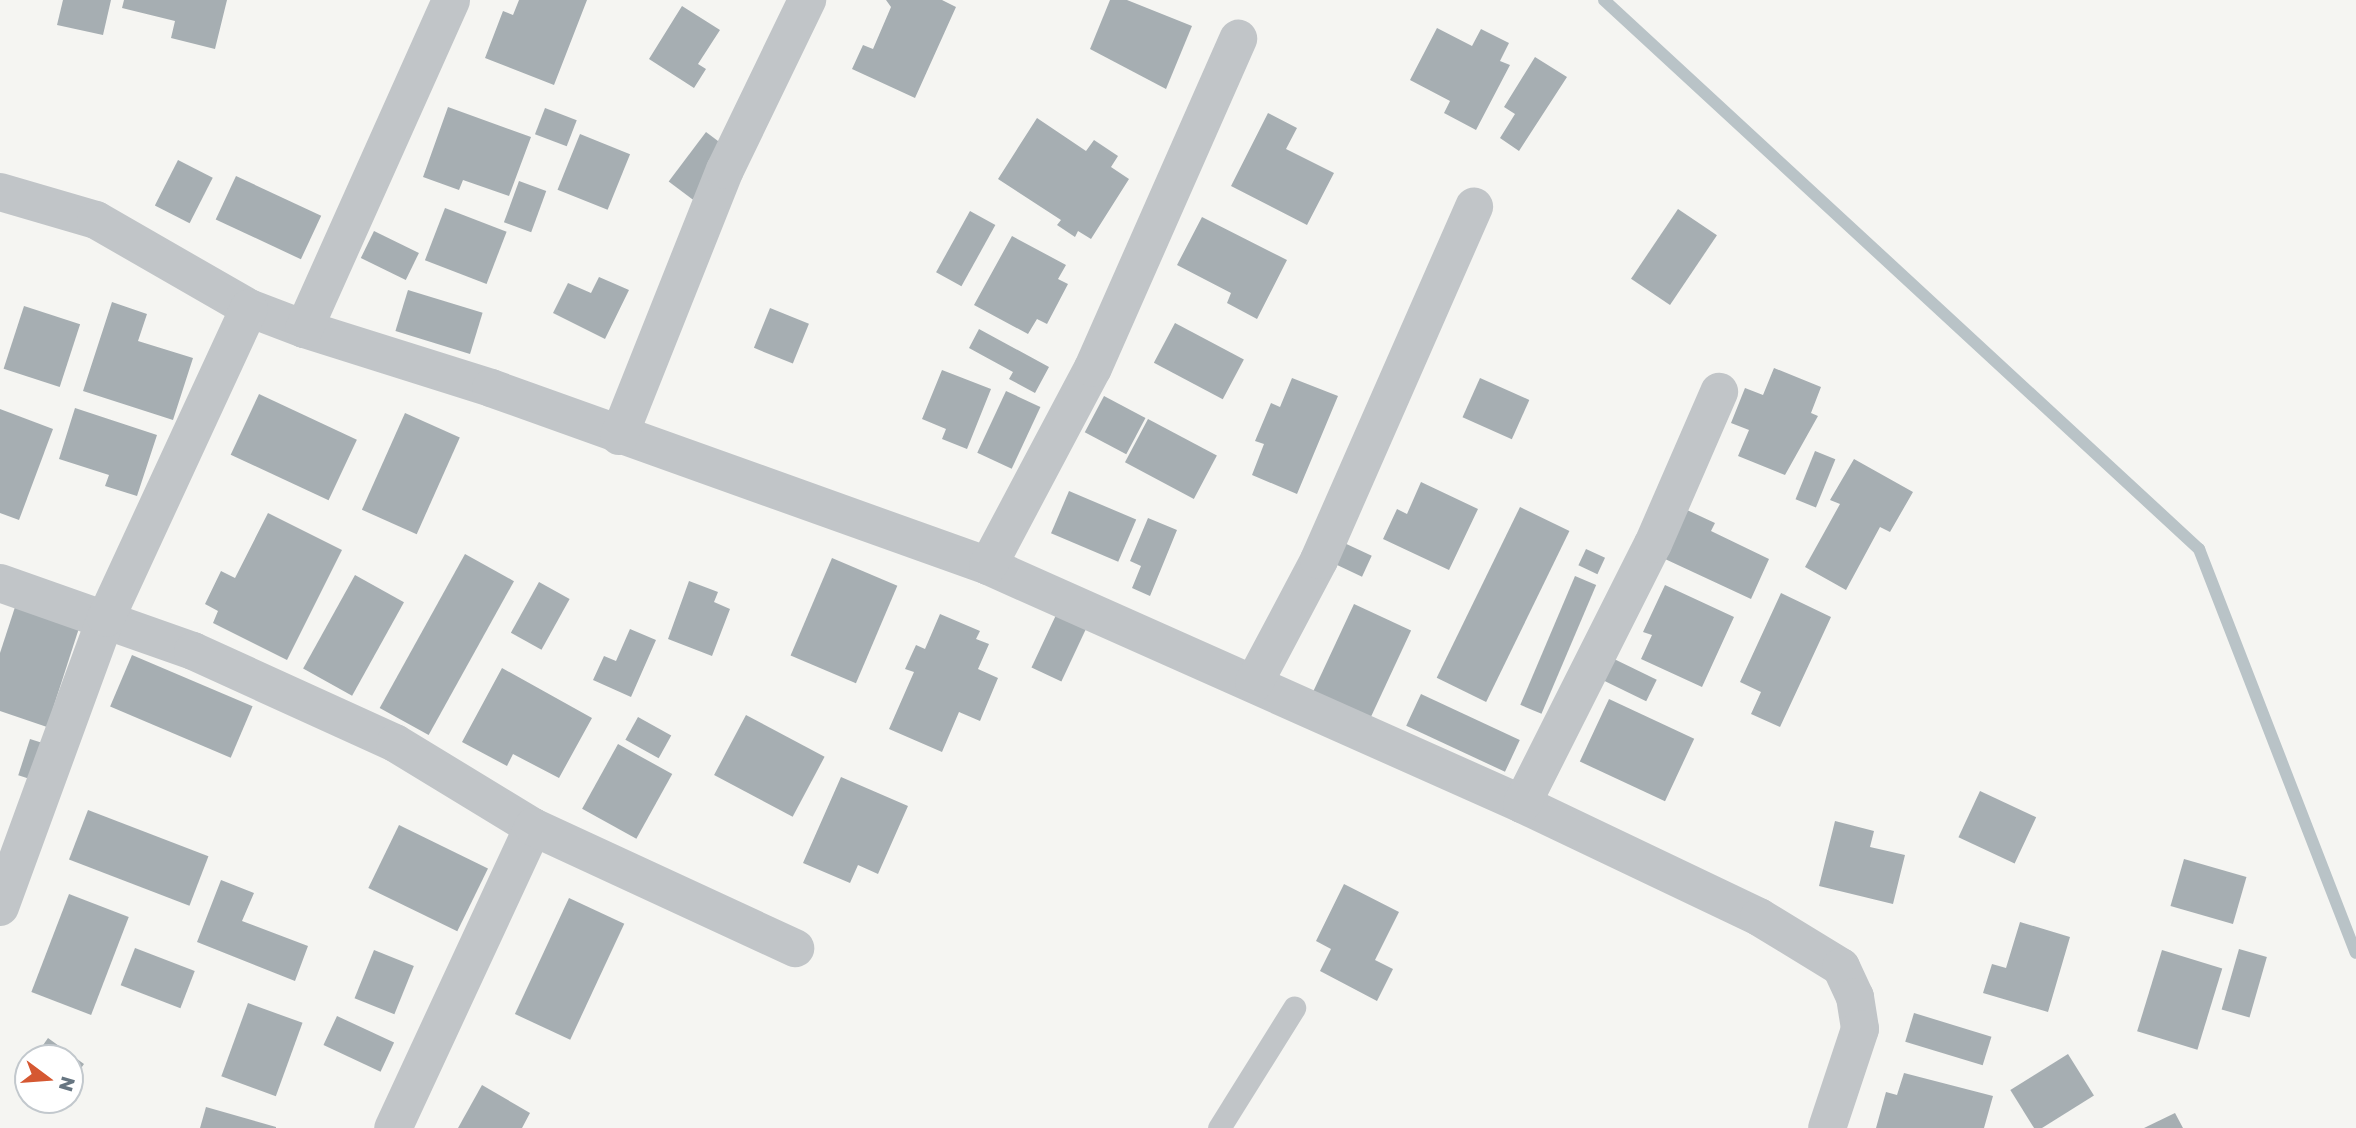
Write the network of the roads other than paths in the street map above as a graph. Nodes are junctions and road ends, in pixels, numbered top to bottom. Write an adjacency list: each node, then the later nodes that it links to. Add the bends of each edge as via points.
1 (451, 0): 7 (street)
2 (807, 0): 9 (street, via 726,170)
3 (1238, 39): 10 (street, via 1093,368)
4 (0, 192): 6 (street, via 96,220)
5 (1474, 207): 13 (street, via 1319,560)
6 (249, 308): 7 (street); 12 (street)
7 (304, 329): 9 (street)
8 (1719, 392): 14 (street, via 1653,544)
9 (619, 436): 10 (street)
10 (988, 566): 13 (street)
11 (0, 583): 12 (street)
12 (106, 618): 15 (street, via 395,743); 16 (street)
13 (1254, 683): 14 (street)
14 (1522, 804): 21 (street, via 1759,917 1841,967 1860,1029)
15 (533, 827): 17 (street); 19 (street)
16 (0, 907)
17 (795, 948)
18 (1294, 1008): 20 (lane)
19 (393, 1128)
20 (1219, 1128)
21 (1827, 1128)

